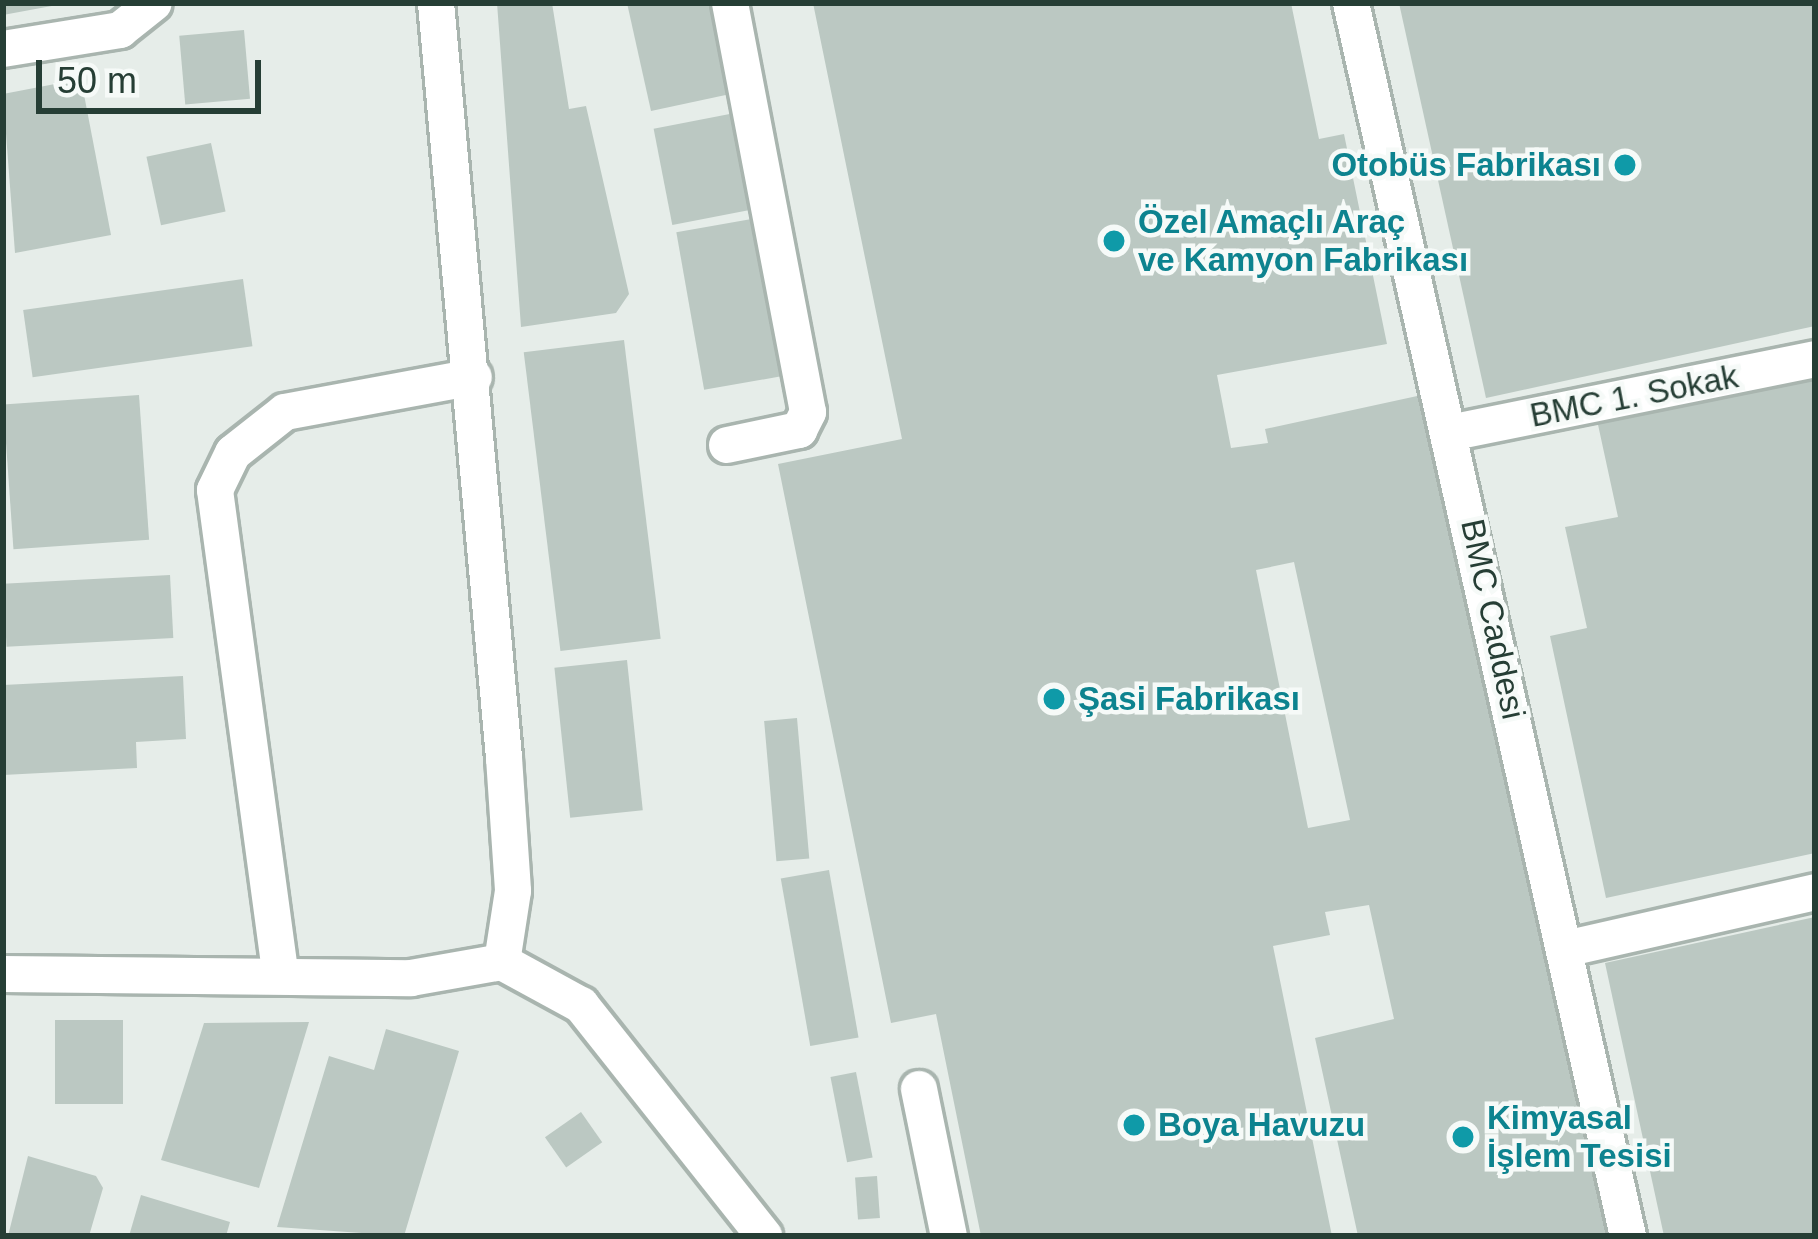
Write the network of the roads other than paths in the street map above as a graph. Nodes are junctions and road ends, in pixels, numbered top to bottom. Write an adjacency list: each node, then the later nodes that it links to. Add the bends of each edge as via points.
1 (154, 3): 5 (street, via 120,30)
2 (436, 3): 7 (street)
3 (730, 3): 9 (street, via 808,412 799,430)
4 (1351, 3): 8 (street, BMC Caddesi)
5 (3, 49)
6 (1815, 359): 8 (street, BMC 1. Sokak)
7 (474, 377): 12 (street, via 512,891); 13 (street, via 285,412 232,453 215,490)
8 (1454, 432): 11 (street, BMC Caddesi)
9 (727, 445)
10 (1815, 892): 11 (street)
11 (1565, 949): 18 (street, BMC Caddesi)
12 (502, 962): 13 (street, via 411,978); 16 (street, via 581,1006)
13 (280, 970): 14 (street)
14 (3, 974)
15 (920, 1089): 17 (street)
16 (764, 1236)
17 (949, 1236)
18 (1628, 1236)

